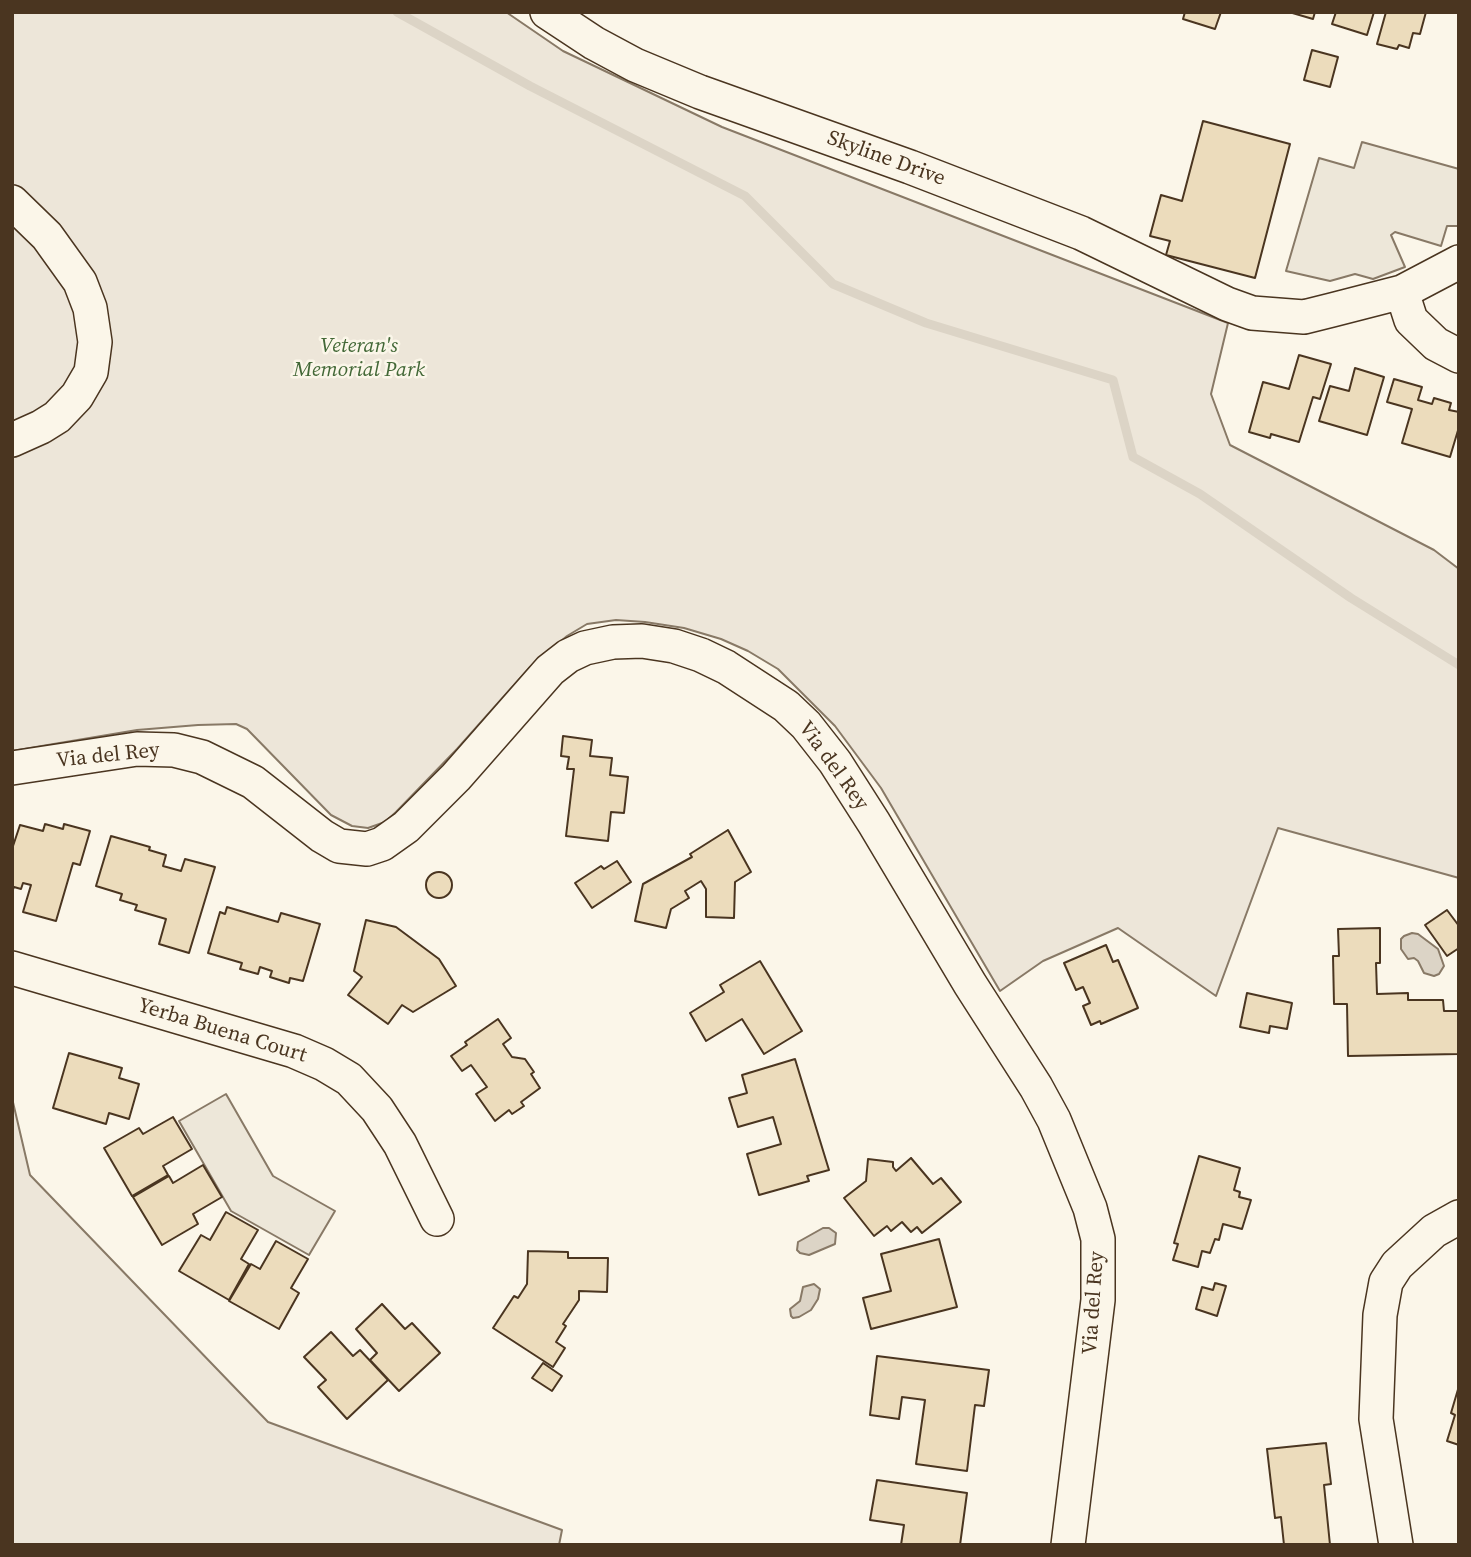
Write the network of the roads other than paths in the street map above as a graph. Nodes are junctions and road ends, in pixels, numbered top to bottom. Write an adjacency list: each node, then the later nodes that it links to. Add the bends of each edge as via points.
1 (547, 12): 4 (street, Skyline Drive, via 635,65 1081,233 1252,313 1304,317)
2 (12, 202): 6 (street, via 47,236 80,282 90,307 95,342 91,372 76,396 57,417)
3 (1459, 262): 4 (street, Skyline Drive)
4 (1402, 292): 5 (street, via 1411,320 1436,344)
5 (1459, 356)
6 (12, 439)
7 (12, 768): 11 (street, Via del Rey, via 137,749 174,750 202,757 253,782 339,846 367,849 406,827 550,670 585,648 642,641 674,646 726,667 786,706 835,762 1036,1087 1090,1208 1098,1239 1098,1300)
8 (12, 968): 10 (street, Yerba Buena Court, via 294,1051 349,1079 377,1109 400,1144)
9 (1459, 1217): 12 (street, via 1434,1231 1397,1265 1386,1282 1380,1315 1376,1419)
10 (437, 1219)
11 (1068, 1545)
12 (1396, 1545)

